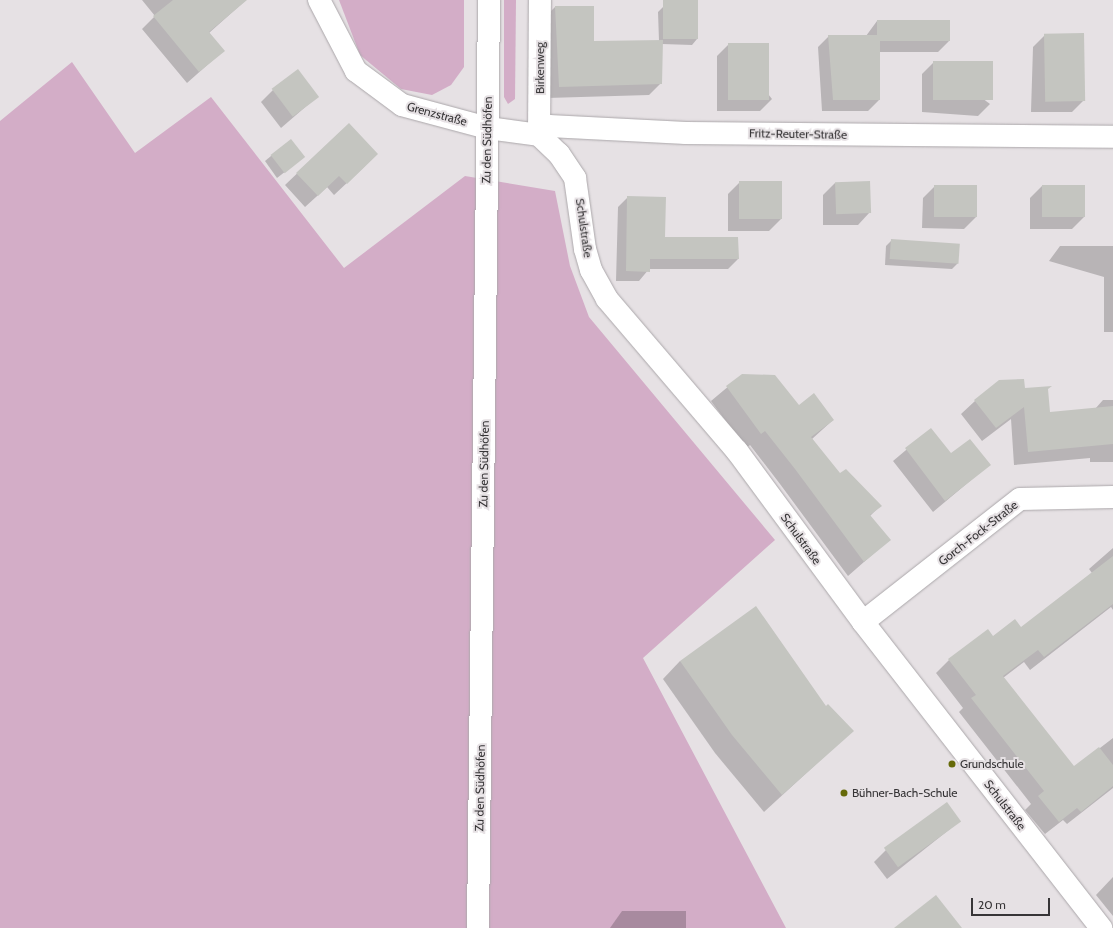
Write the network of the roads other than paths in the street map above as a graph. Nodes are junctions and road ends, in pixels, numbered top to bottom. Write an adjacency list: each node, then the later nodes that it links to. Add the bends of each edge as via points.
1 (319, 0): 4 (street, Grenzstraße, via 362,75 402,105)
2 (489, 0): 4 (street, Zu den Südhöfen)
3 (540, 0): 5 (street, Birkenweg)
4 (488, 128): 5 (street); 9 (street, Zu den Südhöfen)
5 (540, 135): 6 (street, Fritz-Reuter-Straße, via 549,126 686,133); 8 (street, Schulstraße, via 559,154 575,178 585,249 591,270 607,299 736,451)
6 (1113, 137)
7 (1113, 497): 8 (street, Gorch-Fock-Straße, via 1020,500)
8 (863, 622): 10 (street, Schulstraße)
9 (478, 928)
10 (1101, 928)

